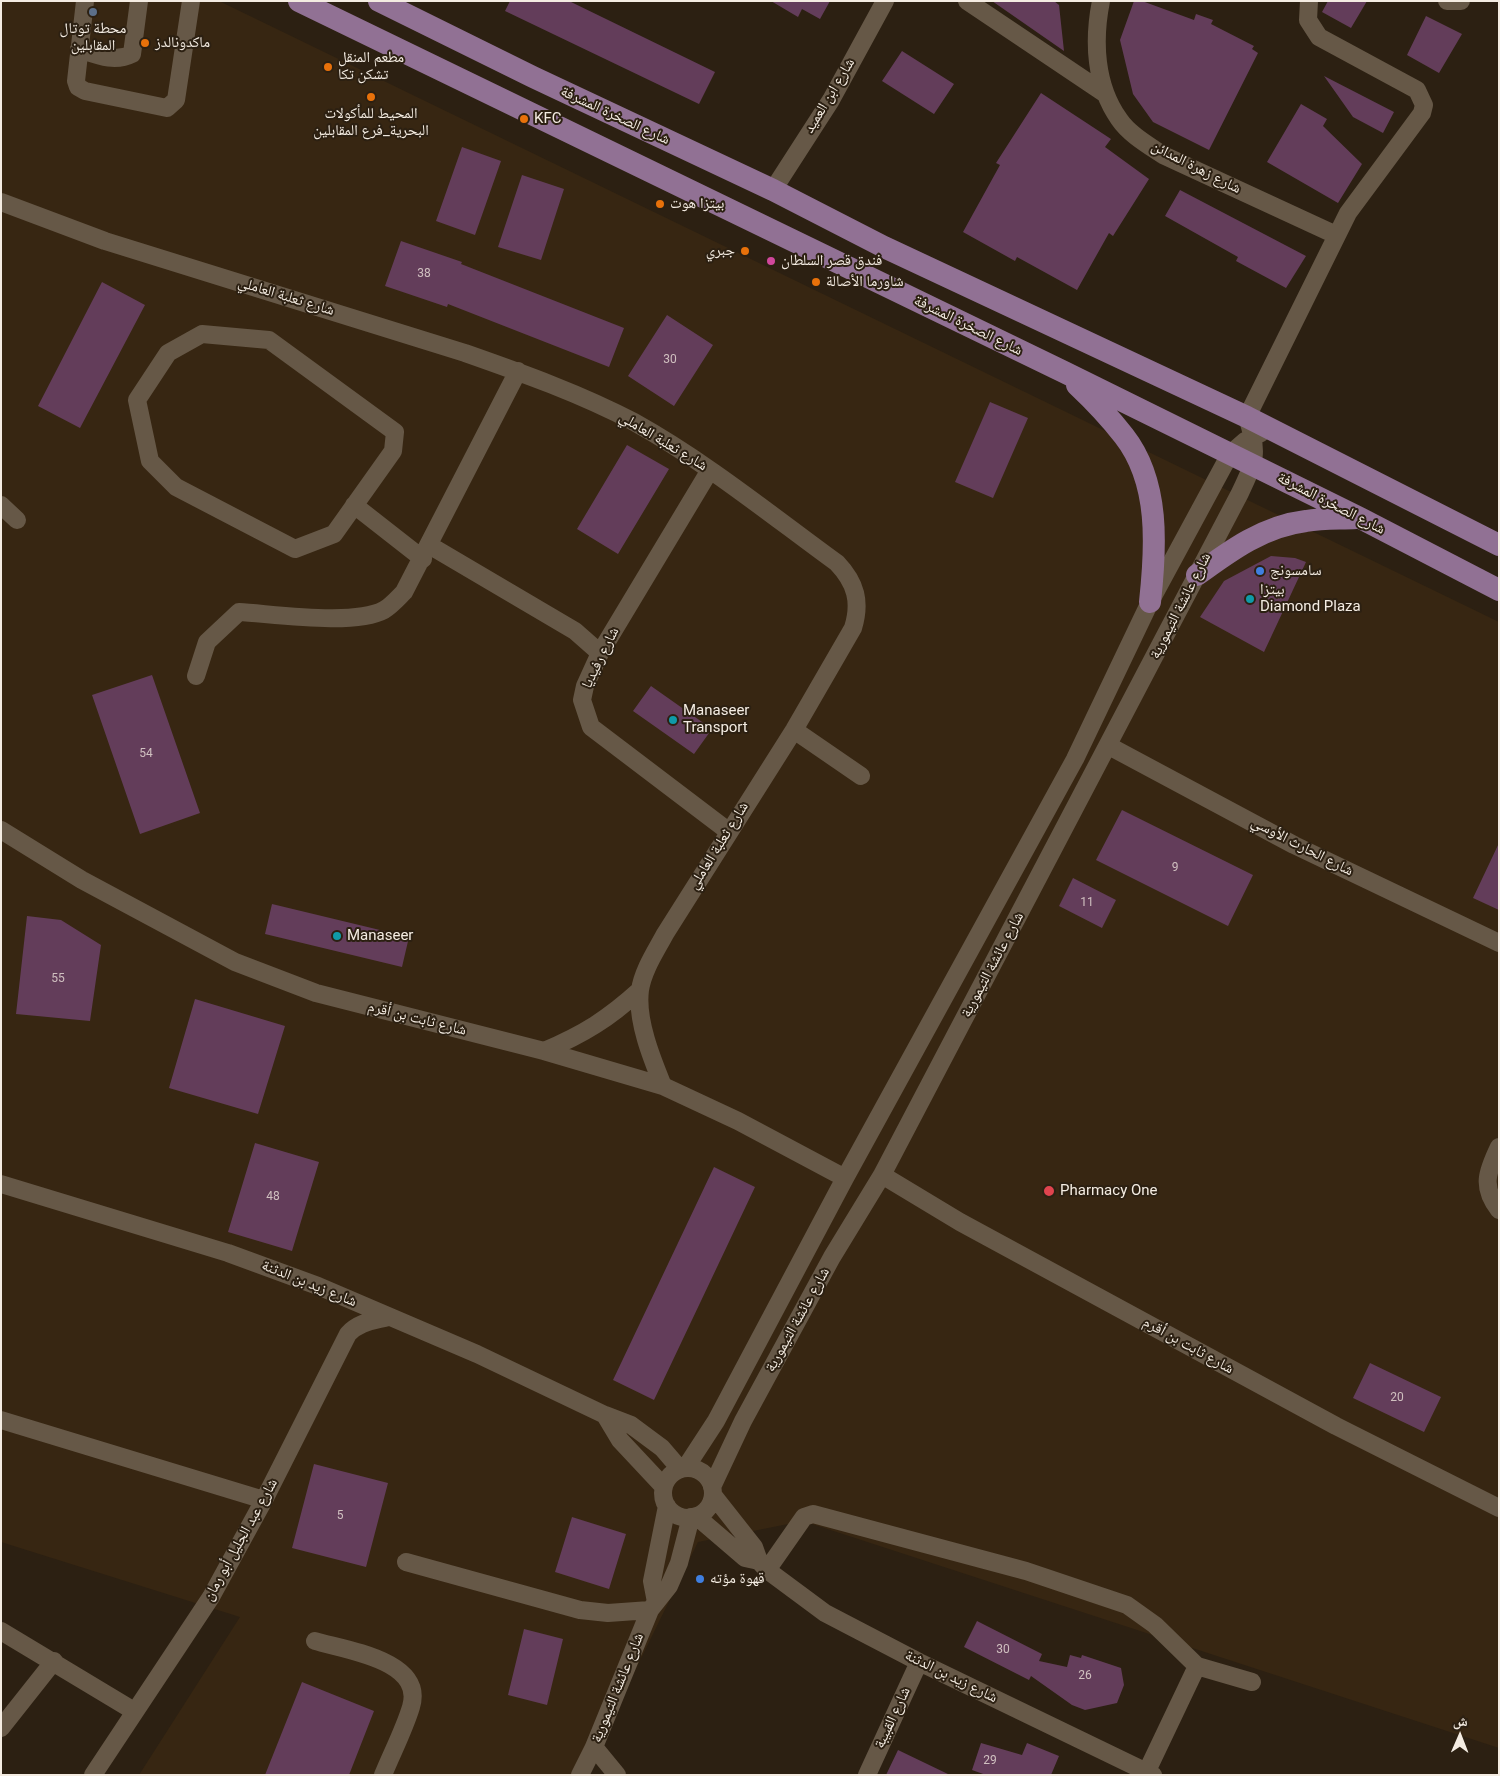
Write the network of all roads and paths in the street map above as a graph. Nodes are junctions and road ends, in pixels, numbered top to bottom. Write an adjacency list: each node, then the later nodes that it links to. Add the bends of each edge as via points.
1 (85, 1): 12 (street)
2 (139, 1): 12 (street, via 132,54 111,59)
3 (191, 1): 12 (street, via 176,100 167,108 78,87)
4 (299, 1): 18 (main road, شارع الصخرة المشرفة)
5 (379, 1): 14 (main road, شارع الصخرة المشرفة)
6 (885, 1): 14 (street, شارع ابن العميد, via 831,100)
7 (967, 1): 13 (street)
8 (1102, 1): 13 (street, شارع زهرة المدائن, via 1096,44)
9 (1309, 1): 16 (street, via 1308,20 1319,37 1417,90 1424,105 1422,113 1362,192)
10 (1447, 1): 11 (street)
11 (1461, 1)
12 (79, 49)
13 (1104, 93): 16 (street, شارع زهرة المدائن, via 1119,120 1164,155)
14 (773, 190): 19 (main road, شارع الصخرة المشرفة)
15 (1, 202): 17 (street, شارع ثعلبة العاملي, via 104,241)
16 (1336, 236): 19 (street)
17 (518, 371): 22 (street, شارع ثعلبة العاملي, via 634,422); 28 (street)
18 (1064, 372): 20 (main road, شارع الصخرة المشرفة); 31 (main road, via 1125,437 1139,460 1153,522)
19 (1257, 428): 20 (street, شارع عائشة التيمورية); 21 (street, شارع عائشة التيمورية); 27 (main road, شارع الصخرة المشرفة)
20 (1230, 454): 21 (main road, شارع الصخرة المشرفة); 31 (street, شارع عائشة التيمورية)
21 (1253, 465): 25 (main road, شارع الصخرة المشرفة); 29 (street, شارع عائشة التيمورية)
22 (710, 470): 32 (street, شارع رفيديا); 34 (street, شارع ثعلبة العاملي, via 837,563 847,574 855,592 858,612 853,628)
23 (1, 505): 26 (street)
24 (354, 505): 24 (street, via 393,451 395,432 268,340 202,334 168,352 138,400 150,461 176,487 294,549 334,534); 28 (street)
25 (1360, 518): 29 (main road, via 1306,520 1278,526 1235,547); 30 (main road, شارع الصخرة المشرفة)
26 (18, 520)
27 (1499, 545)
28 (426, 552): 32 (street, via 575,631); 33 (street, via 404,592 384,610 362,617 337,618 239,612 207,642)
29 (1197, 575): 35 (street, شارع عائشة التيمورية)
30 (1499, 590)
31 (1150, 602): 45 (street, شارع عائشة التيمورية, via 1075,759)
32 (600, 653): 38 (street, شارع رفيديا, via 582,700 592,727)
33 (196, 676)
34 (794, 730): 36 (street); 38 (street, شارع ثعلبة العاملي)
35 (1109, 746): 39 (street, شارع الحارث الأوسي, via 1294,845); 44 (street, شارع عائشة التيمورية)
36 (860, 776)
37 (1, 830): 41 (street, شارع ثابت بن أقرم, via 82,880 236,962 316,993)
38 (728, 831): 40 (street, شارع ثعلبة العاملي, via 665,934)
39 (1499, 943)
40 (640, 990): 41 (street, شارع ثعلبة العاملي, via 614,1014 587,1032); 42 (street, شارع ثعلبة العاملي, via 645,1037)
41 (544, 1051): 42 (street, شارع ثابت بن أقرم)
42 (663, 1086): 45 (street, شارع ثابت بن أقرم)
43 (1499, 1147): 47 (street, via 1488,1169 1487,1183 1490,1199)
44 (882, 1175): 53 (street, شارع عائشة التيمورية, via 832,1257 771,1370 719,1468); 56 (street, شارع ثابت بن أقرم, via 960,1222 1336,1426)
45 (845, 1178): 51 (street, شارع عائشة التيمورية, via 716,1421)
46 (1, 1184): 48 (street, شارع زيد بن الدثنة, via 228,1253 318,1286)
47 (1499, 1210)
48 (388, 1317): 49 (street, شارع زيد بن الدثنة, via 477,1354); 54 (street, شارع عبد الجليل أبو رمان, via 363,1323 348,1334)
49 (605, 1415): 51 (street, شارع زيد بن الدثنة, via 631,1425); 52 (street, via 620,1440)
50 (1, 1420): 54 (street)
51 (683, 1468): 52 (street, via 670,1476); 53 (street, via 697,1469 707,1476)
52 (664, 1487): 55 (street, via 663,1497)
53 (713, 1491): 57 (street, via 710,1504); 59 (street, شارع زيد بن الدثنة, via 754,1547)
54 (264, 1500): 67 (street, شارع عبد الجليل أبو رمان, via 211,1597)
55 (667, 1506): 57 (street, via 682,1517); 60 (street, via 652,1580)
56 (1499, 1508)
57 (693, 1517): 59 (street, شارع زيد بن الدثنة, via 745,1558); 60 (street, شارع عائشة التيمورية, via 669,1586)
58 (406, 1562): 60 (street, via 580,1610 608,1612)
59 (763, 1565): 64 (street, شارع زيد بن الدثنة, via 825,1613); 65 (street, via 804,1517 819,1515 1026,1571 1126,1605 1155,1626)
60 (653, 1606): 69 (street, شارع عائشة التيمورية)
61 (1, 1631): 63 (street)
62 (315, 1641): 72 (street, via 382,1660 400,1671 408,1681 413,1692 411,1706)
63 (54, 1661): 67 (street); 68 (street)
64 (919, 1662): 70 (street, شارع زيد بن الدثنة); 75 (street, شارع القبيبة)
65 (1197, 1666): 66 (street); 70 (street)
66 (1252, 1682)
67 (134, 1711): 71 (street, شارع عبد الجليل أبو رمان)
68 (1, 1728)
69 (594, 1748): 73 (street, شارع عائشة التيمورية); 74 (street)
70 (1150, 1773)
71 (93, 1775)
72 (383, 1775)
73 (580, 1775)
74 (617, 1775)
75 (867, 1775)

